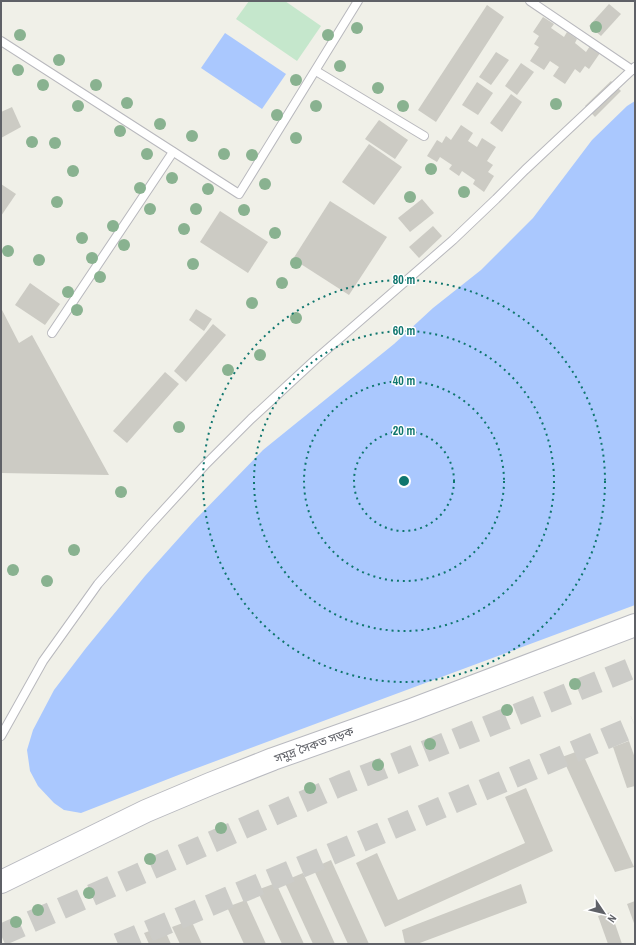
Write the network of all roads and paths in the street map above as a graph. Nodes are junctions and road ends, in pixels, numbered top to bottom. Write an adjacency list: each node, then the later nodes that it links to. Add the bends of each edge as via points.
1 (358, 1): 5 (lane)
2 (530, 1): 4 (lane)
3 (1, 41): 7 (lane)
4 (634, 69): 10 (lane, via 453,240 316,359 205,465 98,584 43,661)
5 (316, 70): 6 (lane); 7 (lane, via 239,194)
6 (424, 136)
7 (173, 152): 8 (lane)
8 (52, 333)
9 (635, 625): 11 (main road, সমুদ্র সৈকত সড়ক, via 210,784 146,811)
10 (1, 736)
11 (1, 882)

